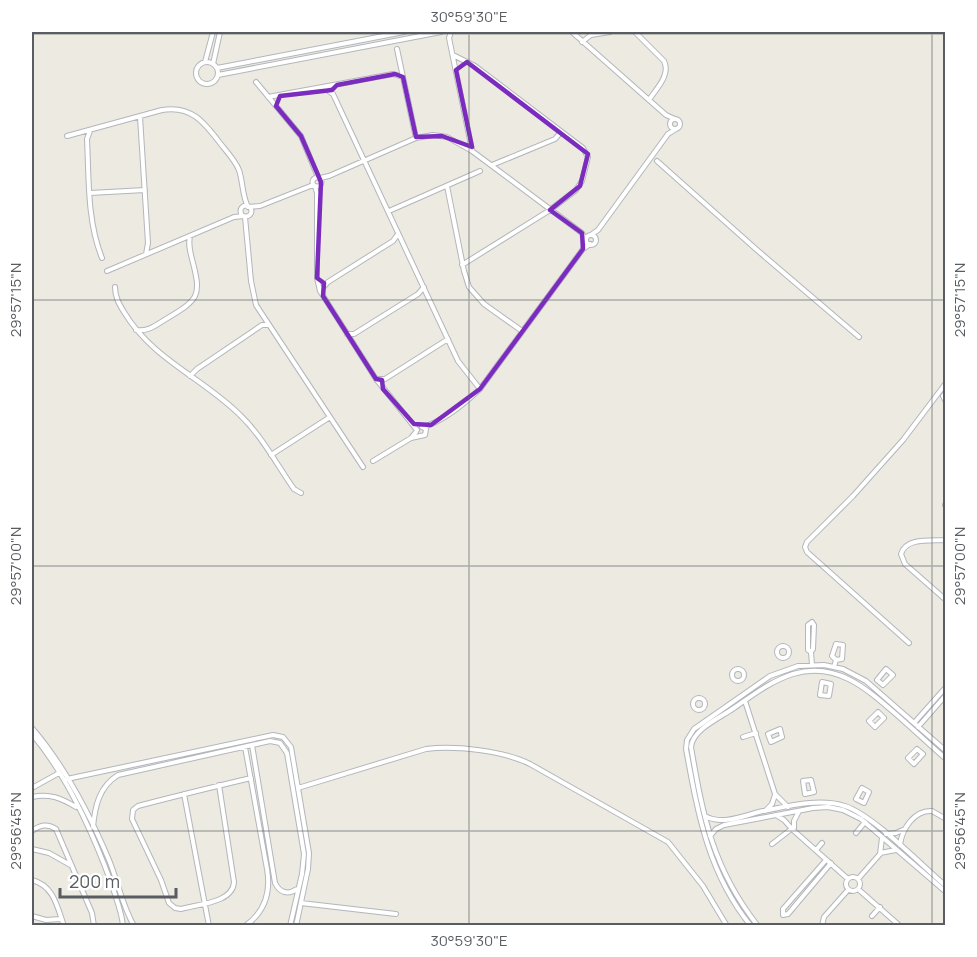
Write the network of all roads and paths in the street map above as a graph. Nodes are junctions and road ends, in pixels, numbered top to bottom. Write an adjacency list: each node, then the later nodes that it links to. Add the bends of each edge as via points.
1 (213, 32): 13 (street)
2 (220, 32): 15 (street)
3 (404, 32): 17 (street)
4 (442, 32): 9 (street); 20 (street)
5 (450, 32): 9 (street)
6 (572, 32): 10 (street)
7 (610, 32): 10 (street, via 589,36)
8 (635, 32): 28 (street, via 667,67)
9 (449, 38): 12 (street)
10 (582, 42): 28 (street)
11 (397, 49): 16 (street)
12 (453, 56): 14 (street); 18 (street)
13 (205, 62): 15 (street); 20 (street, via 197,69 199,81 210,84)
14 (468, 62): 18 (street, via 461,63); 36 (street)
15 (213, 64): 17 (street)
16 (400, 66): 19 (street); 21 (street)
17 (217, 68): 20 (street)
18 (456, 70): 38 (street)
19 (393, 74): 21 (street); 23 (street)
20 (218, 75)
21 (403, 78): 41 (street)
22 (256, 82): 27 (street)
23 (337, 85): 24 (street); 25 (street)
24 (324, 88): 25 (street); 26 (street)
25 (333, 94): 45 (street)
26 (280, 96): 27 (street); 29 (street)
27 (268, 97): 29 (street)
28 (649, 100): 30 (street)
29 (276, 106): 52 (street, via 301,136)
30 (666, 115): 32 (street); 33 (street)
31 (140, 117): 35 (street); 54 (street); 57 (street, via 175,109 199,118 235,163)
32 (675, 119): 33 (street); 34 (street, via 680,123)
33 (670, 124): 34 (street); 39 (street)
34 (676, 129): 39 (street)
35 (90, 130): 37 (street); 42 (street)
36 (561, 132): 46 (street, via 555,139); 58 (street, via 585,150 588,162 578,188)
37 (79, 133): 40 (street); 42 (street)
38 (469, 134): 43 (street); 44 (street)
39 (668, 134): 62 (street)
40 (67, 136)
41 (416, 138): 43 (street, via 438,135); 45 (street)
42 (87, 139): 55 (street)
43 (461, 144): 44 (street)
44 (472, 151): 49 (street)
45 (365, 160): 52 (street); 59 (street)
46 (504, 161): 48 (street); 50 (street)
47 (657, 161): 94 (street)
48 (497, 163): 49 (street); 50 (street)
49 (492, 165): 50 (street)
50 (500, 170): 58 (street)
51 (480, 171): 53 (street)
52 (317, 182): 56 (street); 79 (street)
53 (447, 186): 59 (street); 77 (street)
54 (145, 190): 55 (street); 72 (street)
55 (90, 193): 76 (street, via 93,234)
56 (260, 206): 57 (street); 61 (street)
57 (245, 208): 60 (street); 61 (street); 61 (street)
58 (550, 210): 63 (street); 77 (street)
59 (388, 211): 64 (street)
60 (234, 216): 61 (street); 66 (street)
61 (247, 216): 86 (street, via 253,294)
62 (598, 230): 65 (street); 67 (street)
63 (582, 233): 65 (street); 71 (street)
64 (399, 234): 69 (street); 70 (street)
65 (590, 235): 67 (street); 71 (street)
66 (190, 236): 68 (street); 73 (street)
67 (596, 239): 71 (street, via 594,243)
68 (181, 240): 73 (street); 74 (street)
69 (393, 241): 70 (street); 80 (street)
70 (402, 241): 82 (street)
71 (587, 242): 91 (street)
72 (148, 243): 74 (street); 75 (street)
73 (189, 246): 90 (street, via 197,279 196,294 187,306)
74 (154, 251): 75 (street)
75 (146, 254): 78 (street)
76 (102, 258)
77 (462, 264): 91 (street, via 476,296)
78 (107, 271)
79 (317, 278): 80 (street); 83 (street)
80 (328, 282): 83 (street)
81 (115, 287): 89 (street, via 116,296)
82 (424, 287): 84 (street); 85 (street)
83 (320, 291): 92 (street)
84 (418, 294): 85 (street); 93 (street)
85 (427, 294): 95 (street)
86 (264, 318): 87 (street); 88 (street)
87 (262, 325): 88 (street); 98 (street)
88 (269, 325): 107 (street)
89 (136, 330): 90 (street); 96 (street)
90 (148, 330): 96 (street)
91 (522, 331): 103 (street)
92 (347, 334): 93 (street); 97 (street)
93 (354, 334): 97 (street)
94 (859, 337)
95 (448, 339): 100 (street); 103 (street, via 460,364)
96 (146, 341): 98 (street)
97 (351, 342): 99 (street)
98 (190, 376): 111 (street, via 242,417)
99 (376, 379): 100 (street); 102 (street)
100 (385, 379): 102 (street)
101 (945, 383): 104 (street)
102 (383, 389): 109 (street)
103 (480, 389): 108 (street)
104 (938, 391): 105 (street); 117 (street, via 903,440 805,548)
105 (945, 394): 106 (street)
106 (945, 402)
107 (330, 417): 111 (street); 113 (street)
108 (431, 425): 109 (street); 110 (street)
109 (419, 430): 110 (street); 110 (street, via 424,436); 112 (street)
110 (426, 433)
111 (271, 455): 114 (street, via 294,489)
112 (373, 461)
113 (363, 468)
114 (301, 493)
115 (945, 540): 116 (street, via 909,543 901,554 904,564)
116 (945, 600)
117 (909, 643)
118 (811, 652): 118 (street, via 814,625 812,622 808,625); 121 (street)
119 (786, 659): 123 (street)
120 (836, 660): 120 (street, via 842,659 844,646 835,645 832,657); 122 (street)
121 (809, 665): 122 (street); 123 (street); 124 (street)
122 (834, 667): 129 (street, via 856,674)
123 (789, 668): 136 (street, via 764,679)
124 (808, 671): 125 (street); 131 (street, via 776,681)
125 (828, 672): 126 (street); 133 (street, via 860,684)
126 (827, 683)
127 (879, 683): 127 (street, via 884,685 893,674 885,669 877,678); 129 (street)
128 (945, 687): 132 (street)
129 (875, 688): 137 (street)
130 (945, 695): 132 (street)
131 (745, 701): 139 (street); 168 (street, via 692,741)
132 (936, 702): 137 (street)
133 (888, 707): 135 (street); 144 (street)
134 (702, 710): 136 (street)
135 (881, 715)
136 (708, 719): 213 (street, via 692,731 686,743 704,839 716,870)
137 (916, 725): 147 (street)
138 (32, 728): 152 (street)
139 (756, 733): 141 (street); 143 (street)
140 (32, 734): 150 (street)
141 (742, 737)
142 (769, 738): 143 (street)
143 (759, 741): 158 (street)
144 (928, 743): 148 (street); 149 (street)
145 (252, 745): 146 (street); 193 (street, via 275,884 284,892); 193 (street, via 275,741 286,751 303,849)
146 (245, 747): 151 (street); 172 (street, via 118,775 100,793)
147 (945, 751)
148 (920, 752)
149 (945, 759)
150 (59, 773): 154 (street); 163 (street)
151 (251, 778): 153 (street); 209 (street, via 269,886 263,907)
152 (67, 779): 155 (street, via 276,735 290,745); 172 (street)
153 (219, 785): 157 (street); 197 (street, via 234,886 227,896)
154 (32, 788)
155 (298, 788): 198 (street, via 309,853); 212 (street, via 431,749 512,756 668,842 703,886)
156 (810, 793): 161 (street)
157 (184, 794): 197 (street); 197 (street, via 138,806 132,816 171,905 179,909)
158 (775, 794): 162 (street); 165 (street)
159 (32, 797): 163 (street, via 51,795)
160 (859, 801): 164 (street)
161 (812, 803): 162 (street); 164 (street, via 834,803)
162 (788, 807): 165 (street)
163 (78, 808): 206 (street, via 102,859)
164 (855, 810): 177 (street)
165 (765, 811): 171 (street)
166 (799, 811): 167 (street); 170 (street, via 834,808); 174 (street)
167 (775, 815): 171 (street); 174 (street)
168 (705, 816): 171 (street); 178 (street)
169 (945, 819): 173 (street, via 924,811)
170 (865, 822): 176 (street); 177 (street)
171 (724, 823): 178 (street)
172 (93, 827): 207 (street)
173 (905, 828): 177 (street); 181 (street)
174 (794, 829): 180 (street); 183 (street)
175 (32, 831): 188 (street, via 45,824 56,829)
176 (856, 832)
177 (884, 835): 181 (street); 184 (street)
178 (709, 836): 214 (street, via 726,878)
179 (822, 843): 183 (street)
180 (772, 844)
181 (899, 848): 184 (street); 185 (street)
182 (32, 849): 188 (street, via 49,853)
183 (816, 850): 186 (street)
184 (880, 854): 190 (street)
185 (909, 857): 192 (street); 196 (street)
186 (826, 860): 187 (street); 187 (street, via 783,909 783,915)
187 (831, 863): 189 (street)
188 (72, 867): 205 (street)
189 (848, 879): 190 (street); 195 (street)
190 (858, 879): 194 (street)
191 (32, 880): 203 (street, via 52,894)
192 (945, 886)
193 (298, 888): 210 (street)
194 (858, 889): 195 (street); 199 (street)
195 (848, 890): 215 (street, via 824,917)
196 (945, 892)
197 (204, 903): 208 (street)
198 (301, 903): 200 (street); 211 (street)
199 (880, 907): 202 (street); 216 (street)
200 (396, 914)
201 (32, 916): 203 (street)
202 (872, 916)
203 (61, 919): 204 (street)
204 (64, 926)
205 (94, 926)
206 (123, 926)
207 (134, 926)
208 (209, 926)
209 (245, 926)
210 (290, 926)
211 (296, 926)
212 (727, 926)
213 (751, 926)
214 (758, 926)
215 (822, 926)
216 (900, 926)

